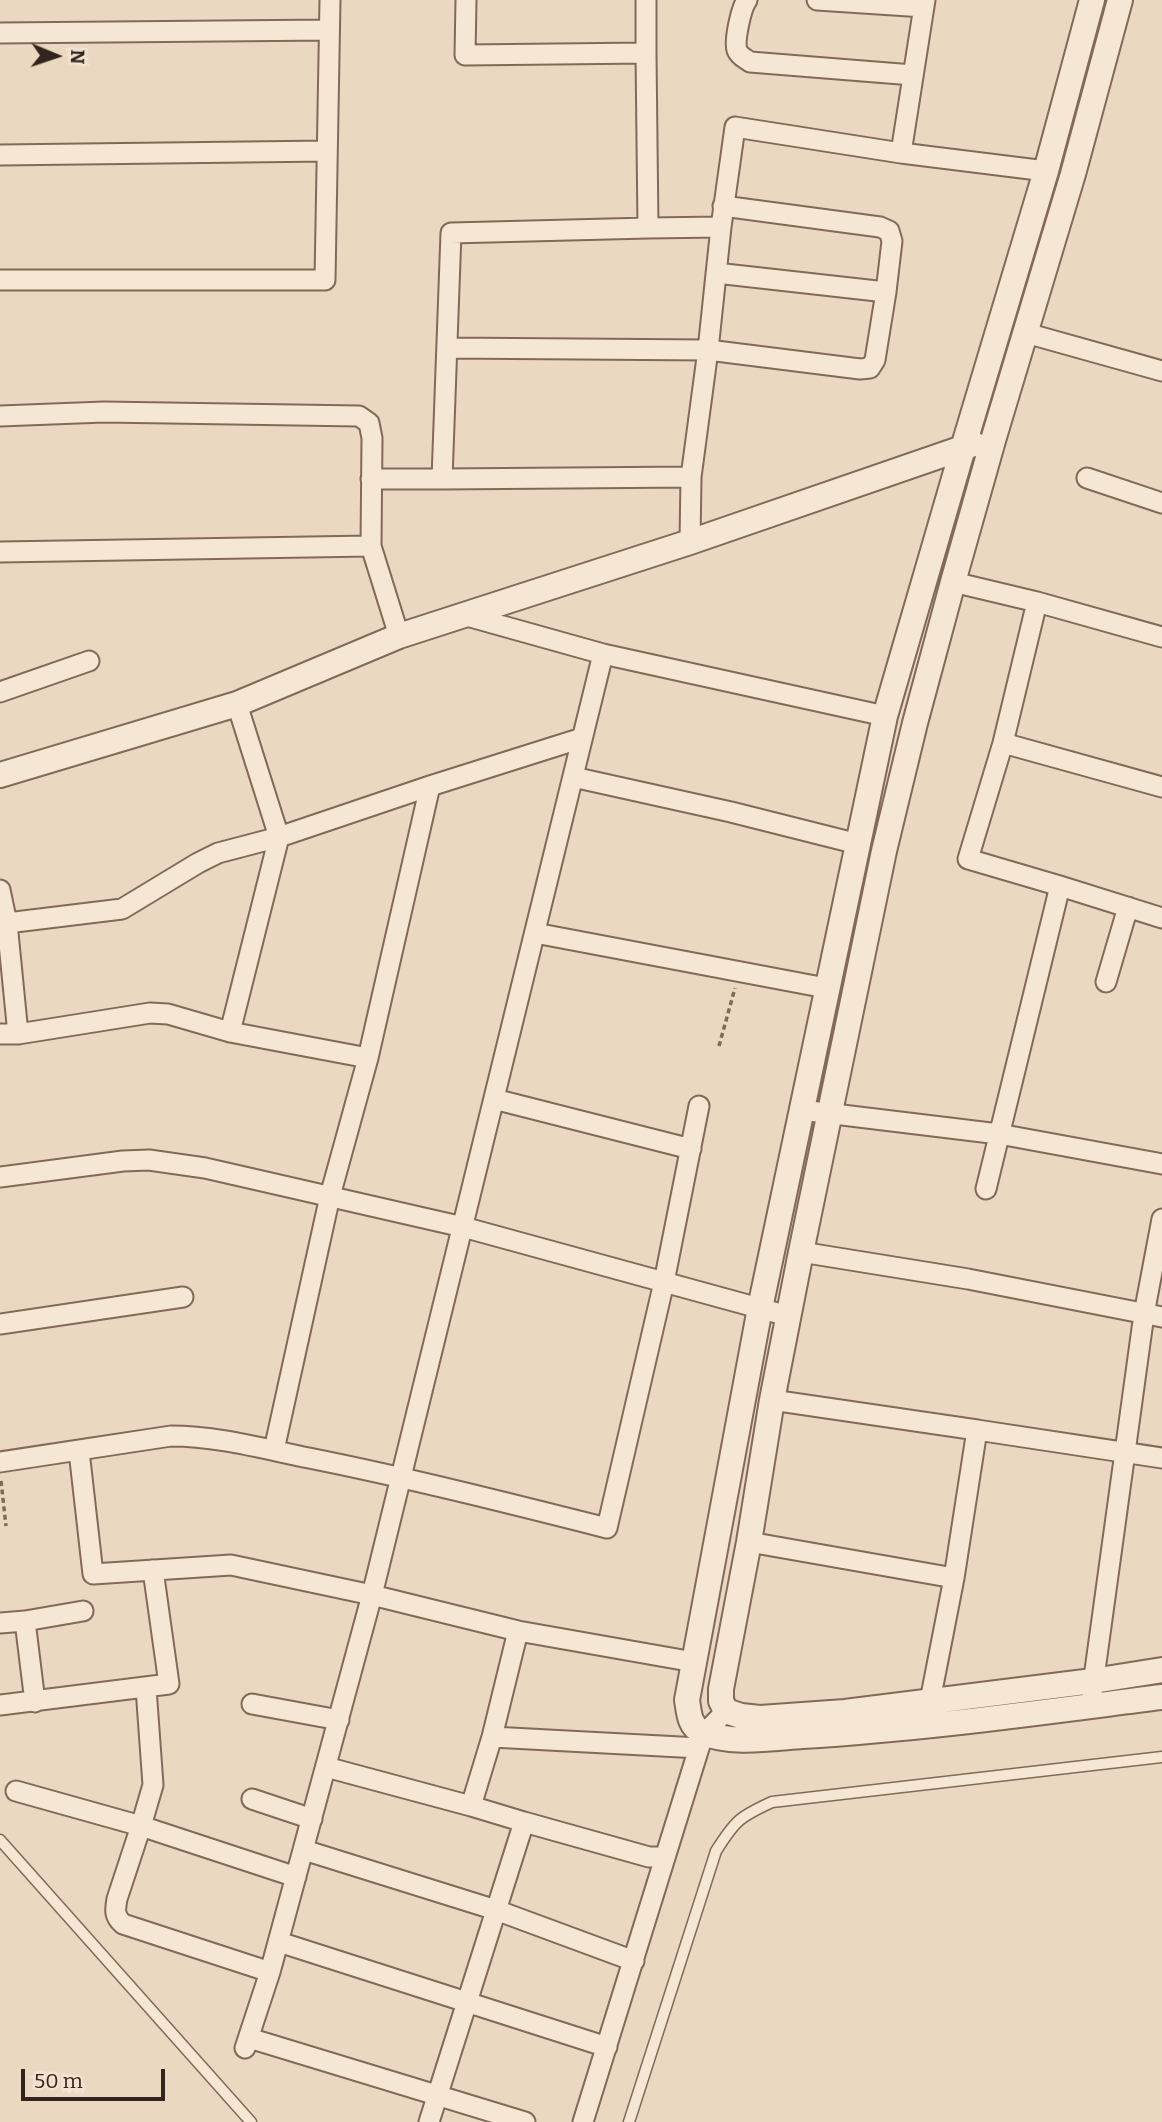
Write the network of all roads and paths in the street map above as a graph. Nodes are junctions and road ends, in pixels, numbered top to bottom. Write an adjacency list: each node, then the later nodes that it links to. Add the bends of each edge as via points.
1 (330, 0): 9 (street)
2 (466, 0): 11 (street, via 465,55)
3 (646, 0): 11 (street)
4 (747, 0): 12 (street, via 741,11 737,49 750,62)
5 (817, 0): 8 (street)
6 (1092, 0): 16 (street)
7 (1120, 0): 23 (street)
8 (924, 4): 12 (street)
9 (329, 30): 10 (street); 13 (street)
10 (0, 33)
11 (646, 53): 19 (street)
12 (913, 75): 14 (street)
13 (327, 151): 15 (street); 21 (street, via 325,280)
14 (901, 153): 16 (street); 17 (street, via 735,127)
15 (0, 155)
16 (1046, 171): 29 (street)
17 (723, 206): 18 (street); 22 (street, via 889,231)
18 (721, 227): 19 (street); 20 (street)
19 (648, 228): 24 (street, via 452,233)
20 (716, 274): 22 (street); 25 (street)
21 (0, 280)
22 (886, 292): 25 (street, via 870,368)
23 (1026, 333): 26 (street); 28 (street)
24 (448, 348): 25 (street); 33 (street)
25 (708, 350): 30 (street)
26 (1162, 372)
27 (0, 416): 32 (street, via 104,412 359,416 369,423)
28 (994, 437): 29 (street); 38 (street)
29 (963, 448): 35 (street); 47 (street)
30 (691, 477): 33 (street); 35 (street)
31 (1087, 478): 34 (street)
32 (372, 479): 33 (street); 36 (street)
33 (442, 479)
34 (1162, 503)
35 (690, 542): 40 (street)
36 (371, 546): 37 (street); 41 (street)
37 (0, 552)
38 (953, 582): 39 (street); 72 (street, via 887,838)
39 (1037, 602): 42 (street); 49 (street)
40 (467, 615): 41 (street); 43 (street)
41 (399, 636): 46 (street)
42 (1162, 637)
43 (603, 654): 47 (street); 48 (street)
44 (89, 661): 45 (street)
45 (0, 692)
46 (236, 704): 50 (street); 54 (street)
47 (885, 716): 55 (street)
48 (583, 738): 51 (street); 52 (street)
49 (1003, 743): 53 (street); 56 (street, via 968,859)
50 (0, 775)
51 (573, 777): 55 (street); 61 (street)
52 (430, 786): 54 (street); 68 (street)
53 (1162, 787)
54 (279, 837): 60 (street, via 218,853 121,909); 65 (street)
55 (858, 844): 64 (street)
56 (1060, 886): 58 (street); 73 (street)
57 (0, 890): 60 (street)
58 (1128, 907): 59 (street); 63 (street)
59 (1162, 918)
60 (7, 923): 66 (street)
61 (535, 933): 62 (street); 69 (street)
62 (739, 973): 64 (street); 67 (path)
63 (1106, 982)
64 (827, 988): 71 (street)
65 (230, 1031): 66 (street, via 150,1013); 68 (street)
66 (9, 1034)
67 (719, 1046)
68 (368, 1058): 78 (street)
69 (494, 1100): 74 (street); 80 (street)
70 (699, 1106): 74 (street)
71 (801, 1110): 72 (street); 84 (street)
72 (829, 1114): 73 (street); 81 (street)
73 (999, 1135): 75 (street); 77 (street)
74 (691, 1149): 82 (street)
75 (1162, 1164)
76 (0, 1177): 78 (street, via 149,1160)
77 (986, 1189)
78 (330, 1196): 80 (street); 91 (street)
79 (1162, 1219): 86 (street)
80 (463, 1227): 82 (street); 96 (street)
81 (801, 1252): 85 (street); 86 (street)
82 (664, 1282): 84 (street); 96 (street, via 607,1528)
83 (183, 1297): 87 (street)
84 (760, 1308): 85 (street); 106 (street)
85 (788, 1316): 88 (street)
86 (1153, 1316): 92 (street)
87 (0, 1324)
88 (772, 1400): 89 (street); 98 (street)
89 (977, 1430): 92 (street); 100 (street)
90 (79, 1451): 91 (street, via 189,1436); 94 (street); 99 (street, via 93,1574)
91 (274, 1451): 96 (street)
92 (1125, 1451): 93 (street); 108 (street)
93 (1162, 1458)
94 (0, 1462)
95 (0, 1472): 97 (path)
96 (402, 1476): 101 (street)
97 (6, 1525)
98 (749, 1542): 100 (street); 116 (street, via 720,1689)
99 (153, 1570): 101 (street, via 232,1565); 109 (street, via 169,1684)
100 (954, 1577): 112 (street)
101 (372, 1595): 105 (street); 117 (street)
102 (83, 1611): 103 (street)
103 (25, 1621): 104 (street); 111 (street)
104 (0, 1623)
105 (518, 1631): 106 (street); 118 (street)
106 (694, 1662): 119 (street, via 687,1700 690,1720)
107 (1162, 1670): 108 (street)
108 (1093, 1681): 112 (street); 115 (street)
109 (146, 1688): 111 (street); 127 (street, via 153,1785)
110 (1162, 1697): 115 (street)
111 (35, 1702): 114 (street)
112 (930, 1702): 116 (street, via 760,1718)
113 (252, 1704): 117 (street)
114 (0, 1705)
115 (1091, 1706): 119 (street, via 838,1734)
116 (726, 1711): 119 (street)
117 (339, 1720): 121 (street)
118 (492, 1737): 119 (street); 124 (street)
119 (702, 1741): 130 (street)
120 (1162, 1756): 143 (lane, via 772,1802 750,1811 734,1823 716,1851)
121 (326, 1767): 124 (street); 125 (street)
122 (16, 1791): 127 (street)
123 (252, 1799): 125 (street)
124 (471, 1806): 126 (street)
125 (312, 1819): 129 (street)
126 (524, 1822): 130 (street, via 649,1857); 132 (street)
127 (141, 1826): 131 (street); 135 (street, via 117,1899 117,1919)
128 (0, 1840): 139 (lane)
129 (304, 1850): 131 (street); 132 (street)
130 (664, 1857): 134 (street)
131 (296, 1877): 133 (street)
132 (496, 1910): 134 (street); 136 (street)
133 (279, 1942): 135 (street); 136 (street)
134 (634, 1961): 137 (street)
135 (270, 1972): 138 (street, via 247,2043)
136 (467, 2001): 137 (street); 138 (street)
137 (607, 2047): 142 (street)
138 (437, 2096): 140 (street); 141 (street)
139 (251, 2122)
140 (429, 2122)
141 (525, 2122)
142 (583, 2122)
143 (629, 2122)

